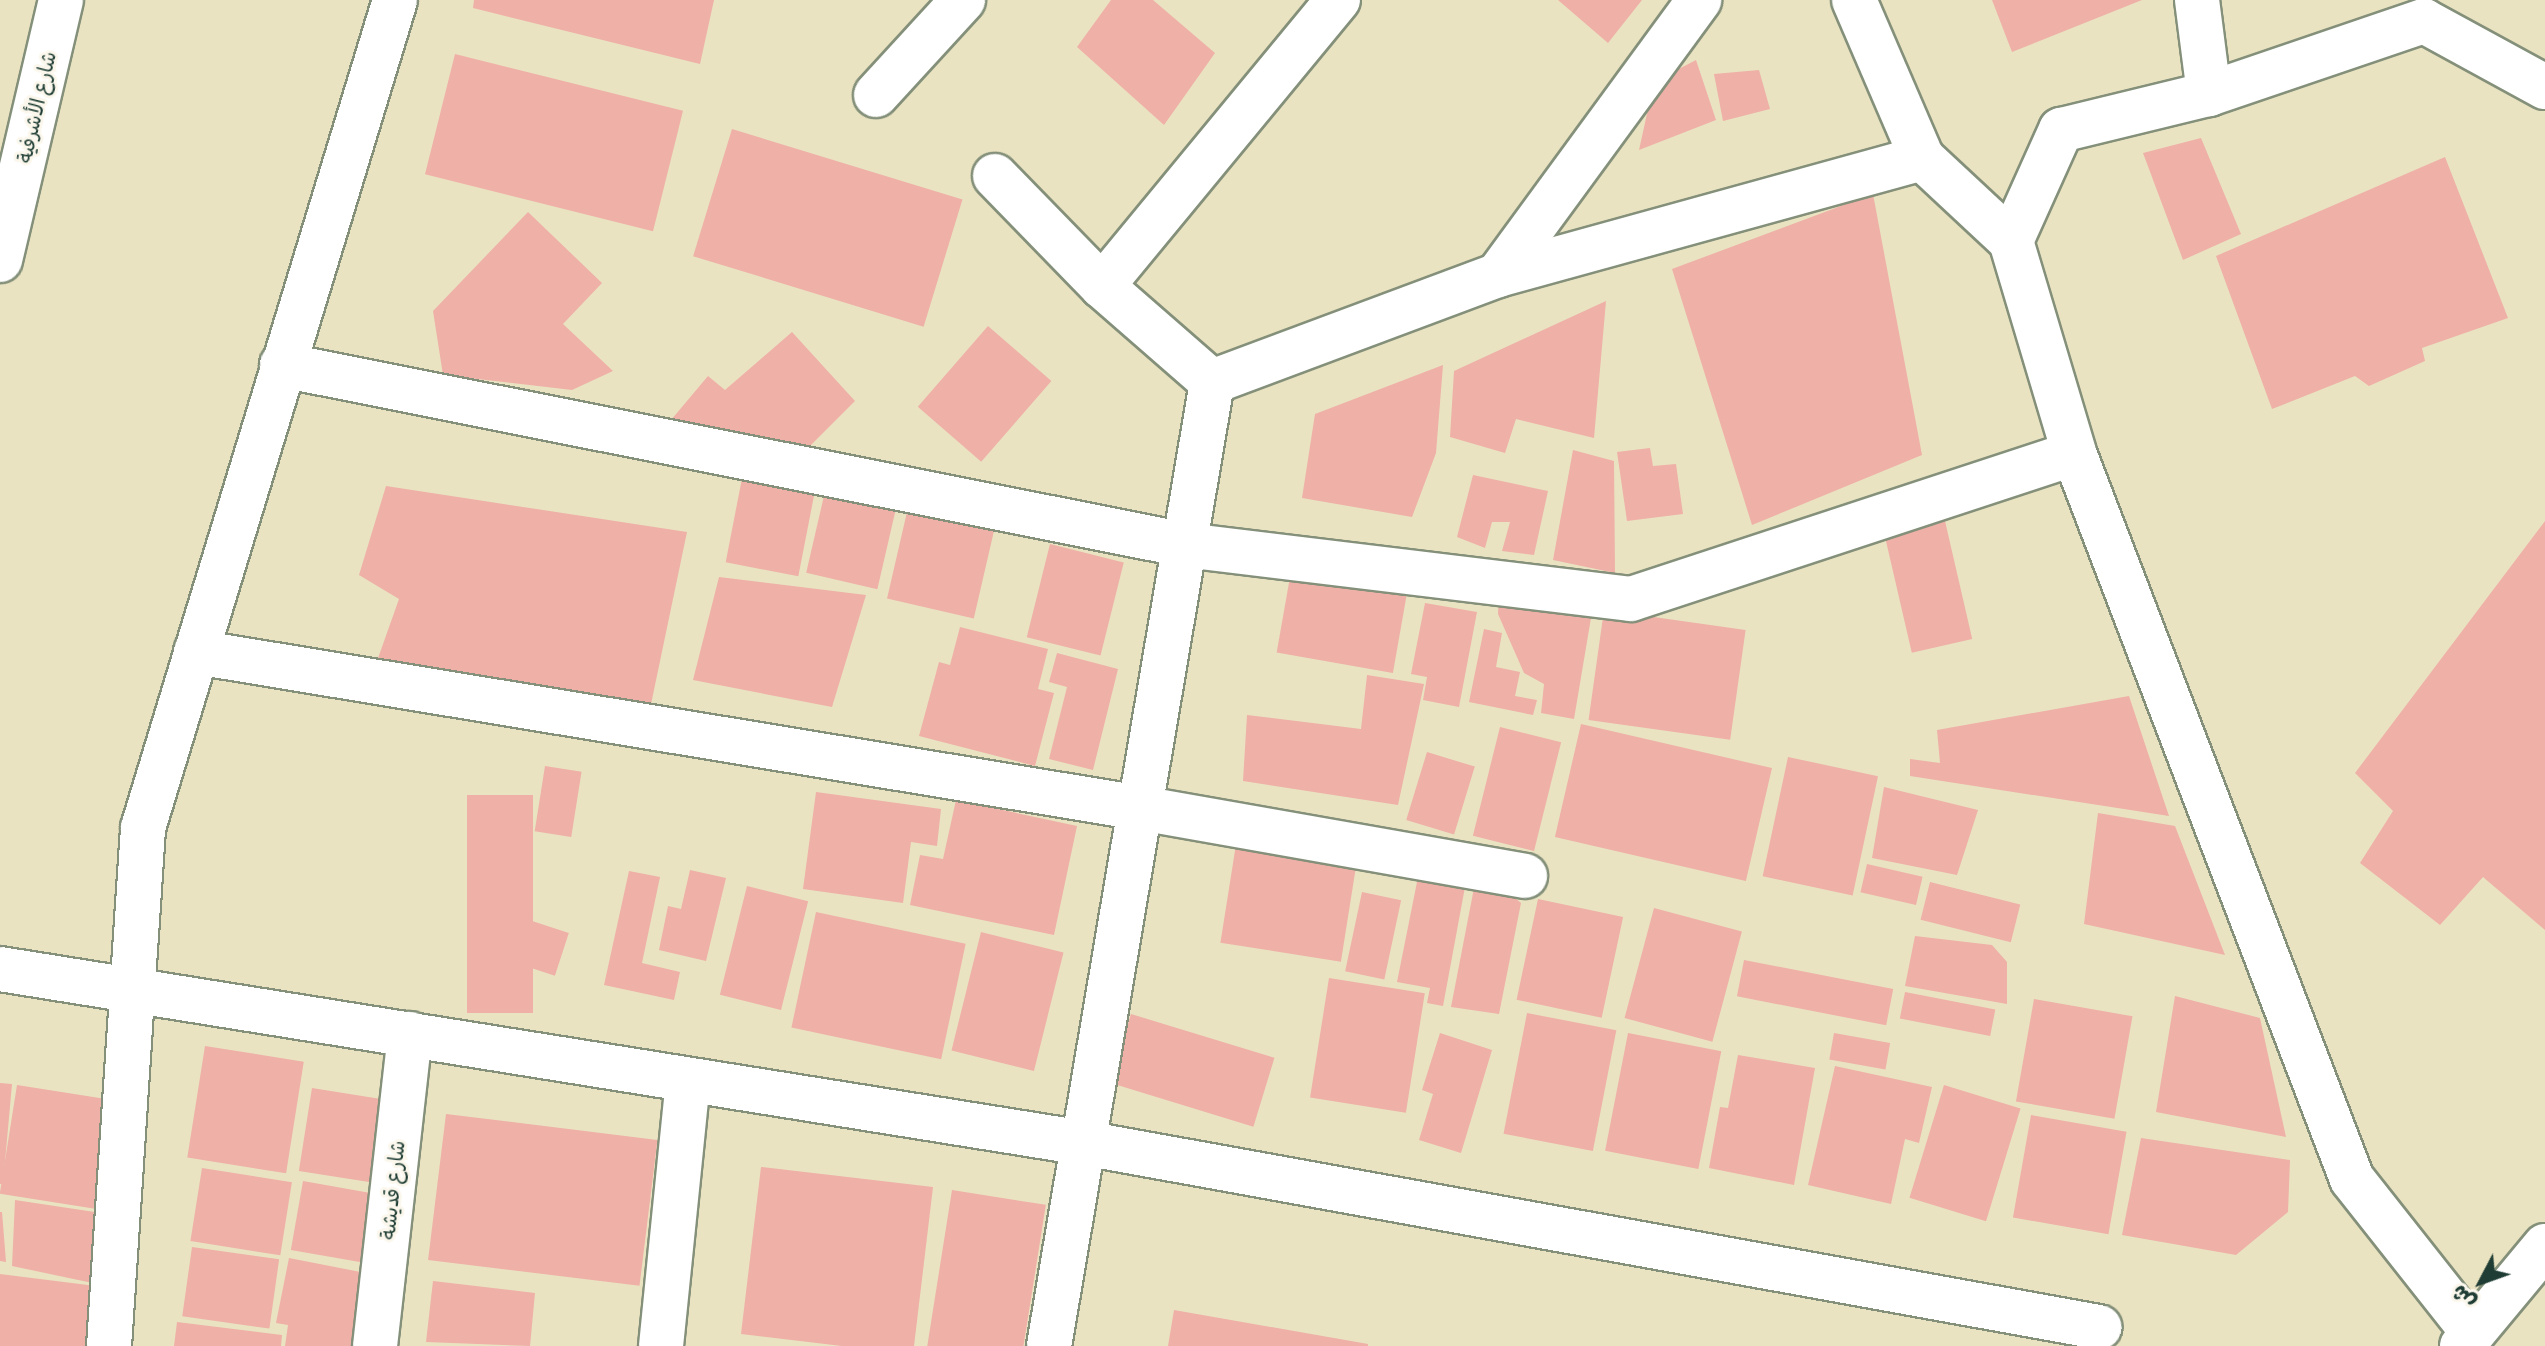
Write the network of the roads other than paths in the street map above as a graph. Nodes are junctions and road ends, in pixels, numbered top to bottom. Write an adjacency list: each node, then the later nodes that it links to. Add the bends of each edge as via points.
1 (61, 0): 15 (street, شارع الأشرفية)
2 (395, 0): 18 (street)
3 (963, 0): 11 (street)
4 (1338, 0): 17 (street)
5 (1699, 0): 16 (street)
6 (1854, 0): 12 (street)
7 (2197, 0): 10 (street)
8 (2426, 11): 9 (street); 10 (street)
9 (2545, 87)
10 (2209, 94): 14 (street, via 2061,130)
11 (876, 95)
12 (1922, 158): 14 (street); 16 (street)
13 (995, 176): 17 (street)
14 (2011, 241): 20 (street)
15 (0, 260)
16 (1498, 275): 19 (street)
17 (1102, 286): 19 (street)
18 (282, 365): 21 (street); 22 (street)
19 (1212, 382): 21 (street)
20 (2074, 453): 21 (street, via 1631,599); 32 (street, via 2352,1179)
21 (1185, 545): 23 (street)
22 (196, 652): 23 (street); 26 (street, via 143,828)
23 (1140, 808): 24 (street); 29 (street)
24 (1525, 876)
25 (0, 969): 26 (street)
26 (135, 991): 27 (street); 33 (street)
27 (410, 1034): 28 (street); 34 (street, شارع قديشة)
28 (688, 1080): 29 (street); 35 (street)
29 (1084, 1143): 31 (street); 36 (street)
30 (2545, 1246): 32 (street)
31 (2099, 1327)
32 (2468, 1339)
33 (109, 1346)
34 (375, 1346)
35 (661, 1346)
36 (1049, 1346)

